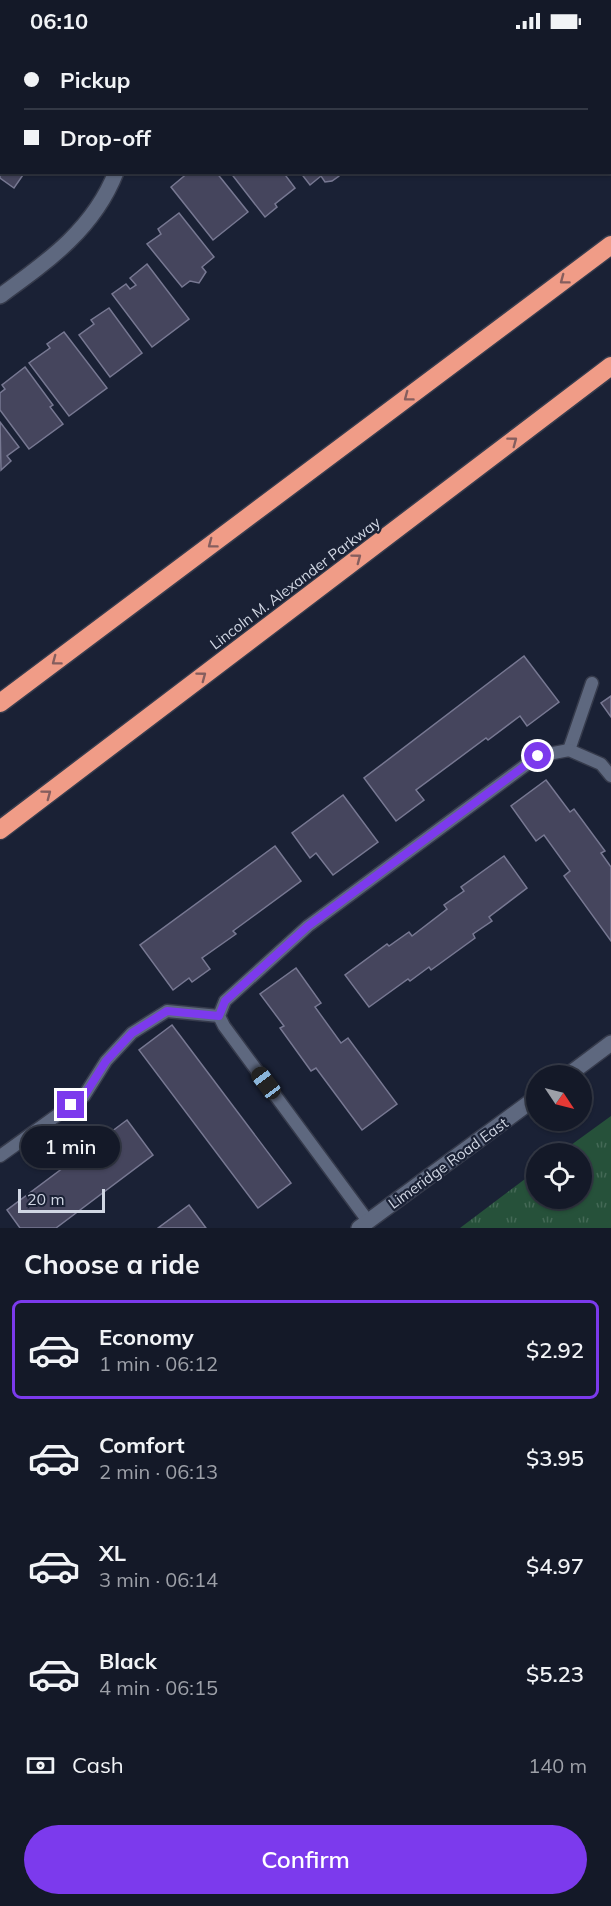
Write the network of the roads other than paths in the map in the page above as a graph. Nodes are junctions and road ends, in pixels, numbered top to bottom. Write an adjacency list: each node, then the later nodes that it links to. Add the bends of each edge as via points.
1 (115, 174): 3 (street, via 99,208 64,248)
2 (611, 245): 6 (highway, one-way to 6)
3 (0, 296)
4 (611, 366): 9 (highway, Lincoln M. Alexander Parkway, one-way to 4)
5 (592, 683): 7 (lane)
6 (0, 703)
7 (569, 750): 8 (lane, via 601,764); 10 (lane, via 538,756 308,926 225,1001)
8 (611, 777)
9 (0, 830)
10 (219, 1016): 14 (lane, via 167,1011 132,1033 106,1061 84,1096); 15 (lane)
11 (611, 1043): 12 (street)
12 (582, 1065)
13 (526, 1105): 15 (street, Limeridge Road East)
14 (0, 1156)
15 (364, 1225)

